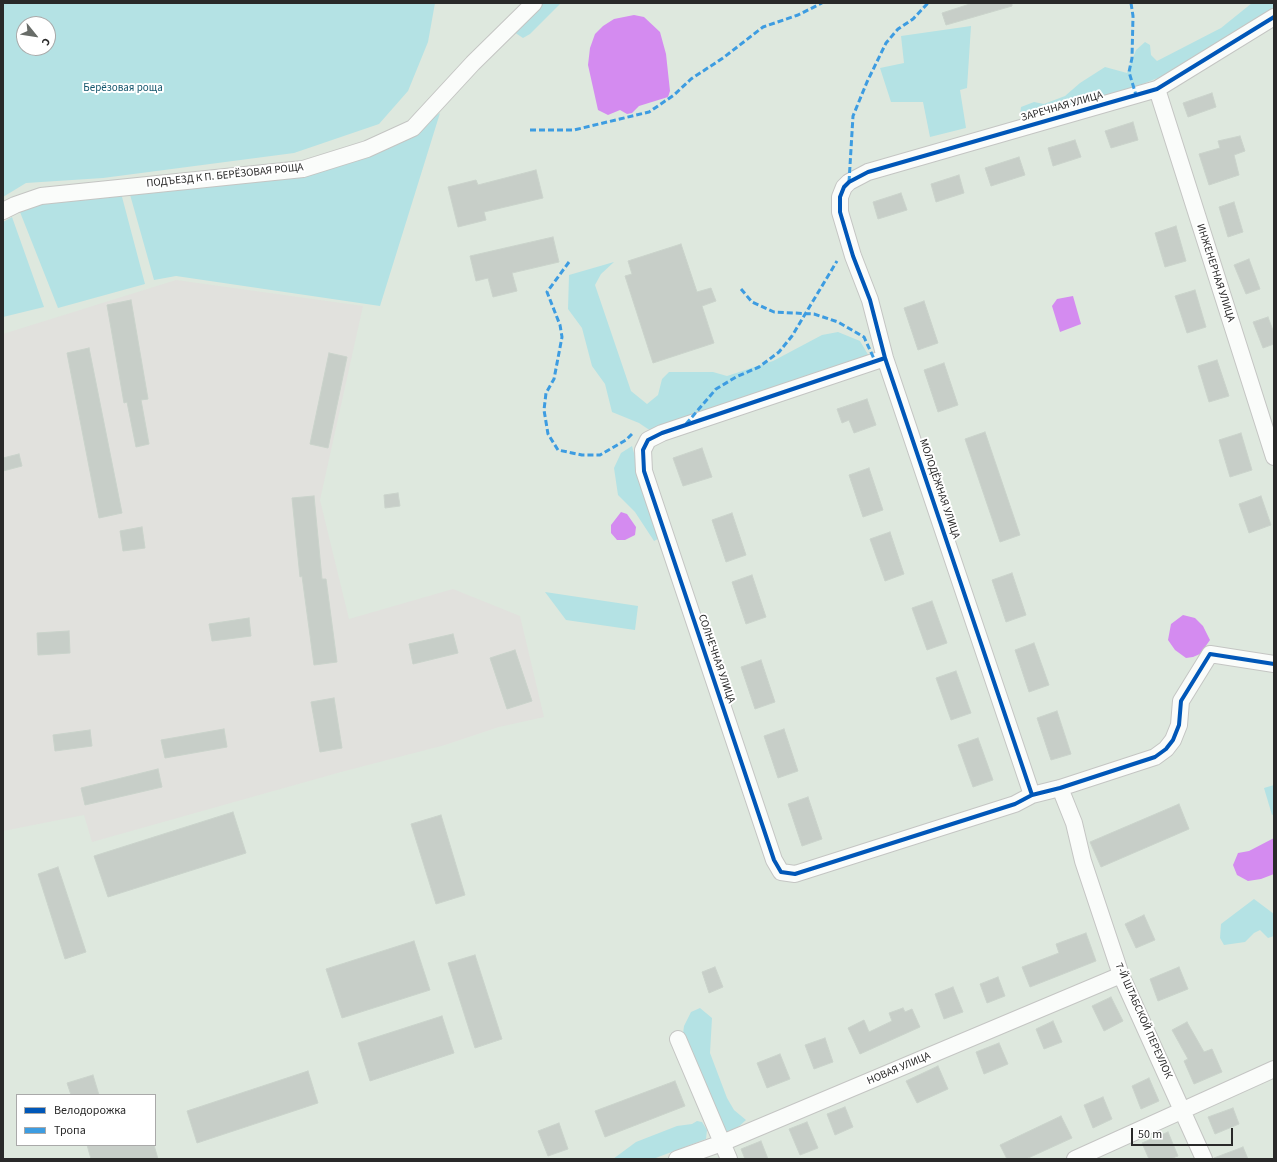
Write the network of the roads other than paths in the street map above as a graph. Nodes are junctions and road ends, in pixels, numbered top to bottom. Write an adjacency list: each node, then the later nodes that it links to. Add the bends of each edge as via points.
1 (534, 3): 5 (street, ПОДЪЕЗД К П. БЕРЁЗОВАЯ РОЩА, via 473,63 413,128 367,149 303,169 41,196)
2 (1274, 17): 3 (street, ЗАРЕЧНАЯ УЛИЦА)
3 (1157, 89): 4 (street, ЗАРЕЧНАЯ УЛИЦА, via 868,172); 7 (street, ИНЖЕНЕРНАЯ УЛИЦА)
4 (844, 187): 6 (street, МОЛОДЁЖНАЯ УЛИЦА, via 840,197 840,212 870,300)
5 (3, 211)
6 (886, 358): 10 (street, МОЛОДЁЖНАЯ УЛИЦА); 10 (street, СОЛНЕЧНАЯ УЛИЦА, via 662,433 648,440 643,450 644,471 649,486 780,872 795,874 1015,804)
7 (1274, 457)
8 (1274, 664): 9 (street, via 1210,654 1181,701 1179,725 1166,749 1155,757)
9 (1060, 788): 10 (street); 11 (street, 7-Й ШТАБСКОЙ ПЕРЕУЛОК, via 1074,823 1083,861)
10 (1032, 795)
11 (1121, 976): 14 (street, 7-Й ШТАБСКОЙ ПЕРЕУЛОК); 15 (street, НОВАЯ УЛИЦА)
12 (678, 1039): 15 (street)
13 (1274, 1069): 14 (street)
14 (1183, 1111): 18 (street); 19 (street, 7-Й ШТАБСКОЙ ПЕРЕУЛОК)
15 (722, 1143): 16 (street, НОВАЯ УЛИЦА); 17 (street)
16 (677, 1159)
17 (729, 1159)
18 (1075, 1159)
19 (1204, 1159)

